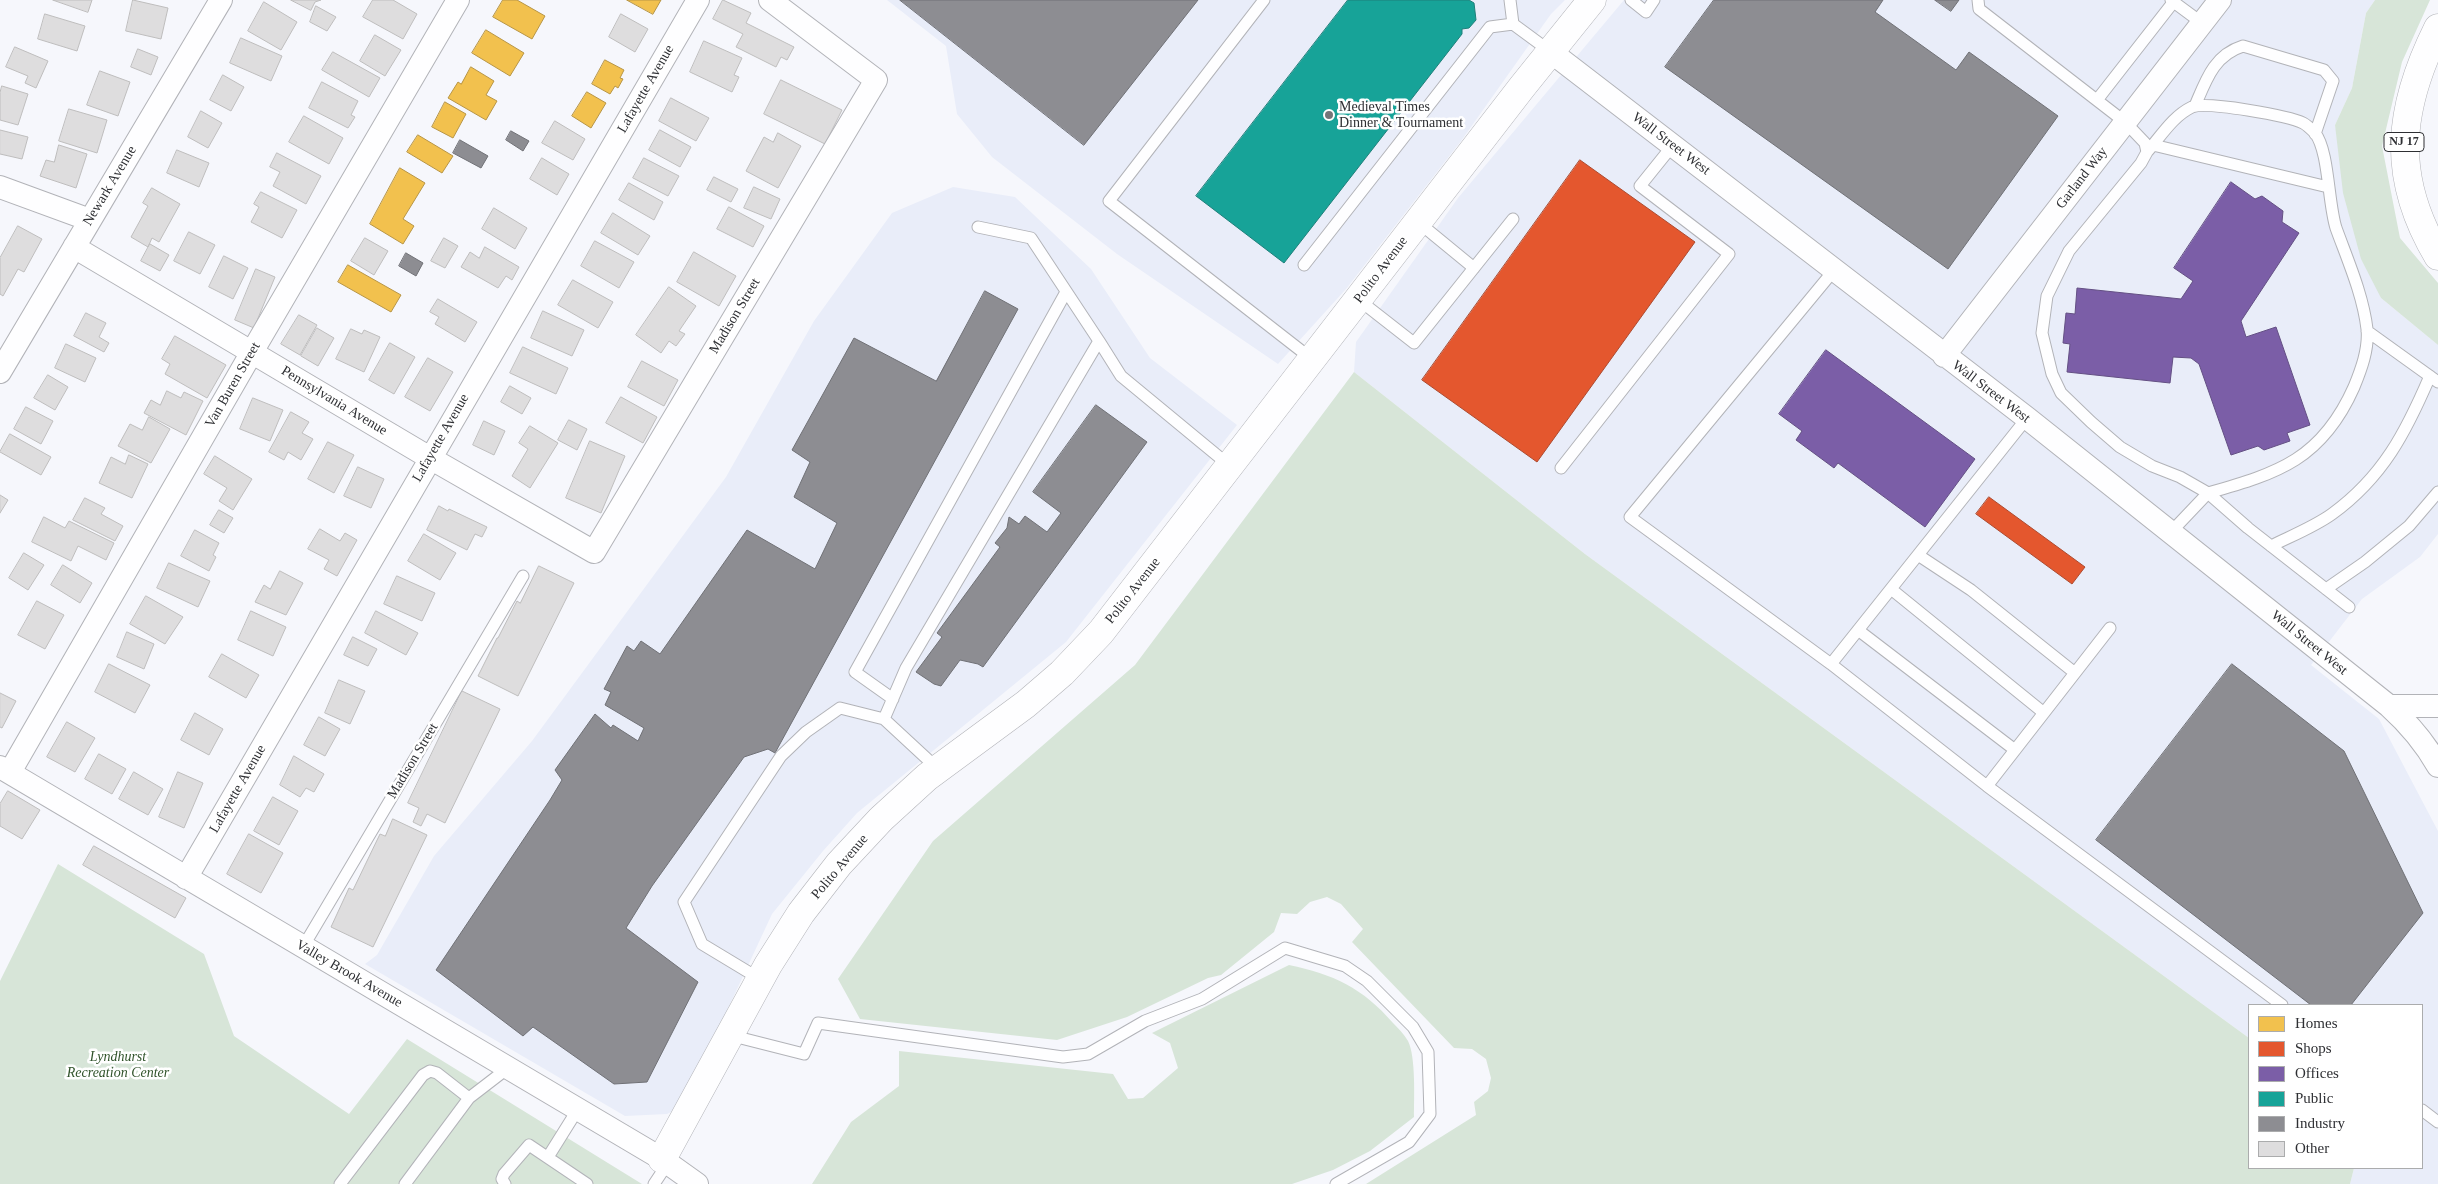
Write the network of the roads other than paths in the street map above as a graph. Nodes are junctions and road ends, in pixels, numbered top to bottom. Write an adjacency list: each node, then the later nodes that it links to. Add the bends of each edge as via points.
1 (221, 0): 26 (street, Newark Avenue)
2 (458, 0): 38 (street, Van Buren Street)
3 (698, 0): 44 (street, Lafayette Avenue)
4 (770, 0): 51 (street, Madison Street, via 876,80)
5 (1264, 0): 40 (lane, via 1109,201)
6 (1510, 0): 14 (lane)
7 (1592, 0): 16 (street, Polito Avenue)
8 (1631, 0): 9 (lane, via 1646,12)
9 (1654, 0)
10 (1978, 0): 17 (lane, via 1979,9)
11 (2220, 0): 13 (street, Garland Way)
12 (2173, 1): 13 (lane); 17 (lane)
13 (2202, 23): 19 (street, Garland Way)
14 (1513, 24): 16 (lane); 31 (lane, via 1490,26)
15 (2438, 28): 30 (street, NJ 17, via 2412,90 2404,140 2406,175 2414,208)
16 (1551, 52): 21 (street, Wall Street West); 27 (street, Polito Avenue)
17 (2097, 100): 19 (lane)
18 (2195, 106): 20 (lane, via 2219,105 2279,117 2304,123); 20 (lane, via 2210,69 2230,50 2244,46 2324,70 2333,81); 22 (lane, via 2180,113)
19 (2125, 122): 22 (lane); 39 (street, Garland Way)
20 (2315, 134): 24 (lane, via 2322,149)
21 (1673, 146): 33 (street, Wall Street West); 46 (lane, via 1640,186 1729,254)
22 (2150, 148): 24 (lane); 48 (lane, via 2069,251 2047,296 2042,333 2052,374 2061,393 2091,422 2120,447)
23 (0, 187): 26 (street)
24 (2328, 187): 36 (lane, via 2332,214 2362,305)
25 (1513, 219): 32 (lane)
26 (90, 220): 29 (street, Newark Avenue)
27 (1418, 222): 32 (lane); 35 (street, Polito Avenue)
28 (978, 227): 34 (lane, via 1031,238)
29 (74, 247): 38 (street, Pennsylvania Avenue); 41 (street, Newark Avenue)
30 (2438, 256)
31 (1304, 265)
32 (1474, 268): 35 (lane, via 1414,343)
33 (1835, 269): 39 (street, Wall Street West); 59 (lane, via 1630,517)
34 (1066, 292): 37 (lane); 61 (lane, via 855,672)
35 (1359, 300): 40 (street, Polito Avenue)
36 (2367, 331): 42 (lane); 48 (lane, via 2363,366 2344,408 2324,437 2293,461 2262,477)
37 (1099, 341): 45 (lane, via 1121,376); 61 (lane, via 906,668)
38 (252, 352): 44 (street, Pennsylvania Avenue); 68 (street, Van Buren Street)
39 (1944, 356): 43 (street, Wall Street West)
40 (1313, 360): 45 (street, Polito Avenue)
41 (0, 372)
42 (2434, 379): 50 (lane, via 2408,428 2374,477 2331,514)
43 (2027, 418): 49 (street, Wall Street West); 52 (lane)
44 (430, 458): 51 (street, Pennsylvania Avenue); 71 (street, Lafayette Avenue)
45 (1230, 466): 69 (street, Polito Avenue, via 1101,632 1062,673)
46 (1561, 468)
47 (2438, 492): 55 (lane, via 2409,526)
48 (2208, 493): 49 (lane); 50 (lane)
49 (2171, 532): 62 (street, Wall Street West)
50 (2271, 546): 55 (lane)
51 (594, 552)
52 (1918, 555): 54 (lane); 60 (lane, via 1971,590)
53 (523, 576): 72 (lane, Madison Street)
54 (1890, 589): 58 (lane); 64 (lane)
55 (2326, 589): 56 (lane)
56 (2349, 606)
57 (2110, 628): 60 (lane)
58 (1858, 630): 59 (lane); 66 (lane)
59 (1831, 664): 70 (lane)
60 (2075, 673): 64 (lane)
61 (893, 699): 65 (lane)
62 (2389, 706): 63 (street); 67 (street, Wall Street West, via 2406,721)
63 (2438, 706)
64 (2044, 714): 66 (lane)
65 (884, 719): 69 (lane); 73 (lane, via 840,708 806,732 781,756 684,902 702,944)
66 (2015, 750): 70 (lane)
67 (2438, 766)
68 (5, 769): 71 (street, Valley Brook Avenue)
69 (938, 769): 73 (street, Polito Avenue, via 881,819 839,864 801,913)
70 (1987, 786): 74 (lane)
71 (186, 878): 72 (street, Valley Brook Avenue)
72 (303, 947): 76 (street, Valley Brook Avenue)
73 (760, 979): 75 (street, Polito Avenue)
74 (2281, 1004)
75 (729, 1035): 82 (street, Polito Avenue); 88 (lane, via 804,1054 818,1023 1063,1057 1088,1054 1145,1021 1202,999 1285,948 1345,966 1367,981 1413,1027 1428,1052 1430,1114 1409,1142)
76 (508, 1068): 77 (lane); 78 (street, Valley Brook Avenue)
77 (469, 1098): 84 (lane, via 437,1073 430,1071 423,1075); 85 (lane)
78 (578, 1109): 81 (lane); 82 (street, Valley Brook Avenue)
79 (2423, 1111): 80 (lane)
80 (2438, 1122)
81 (548, 1157): 86 (lane, via 529,1144 504,1174); 87 (lane)
82 (661, 1169): 83 (street, Valley Brook Avenue)
83 (691, 1182)
84 (340, 1184)
85 (405, 1184)
86 (505, 1184)
87 (587, 1184)
88 (1336, 1184)

